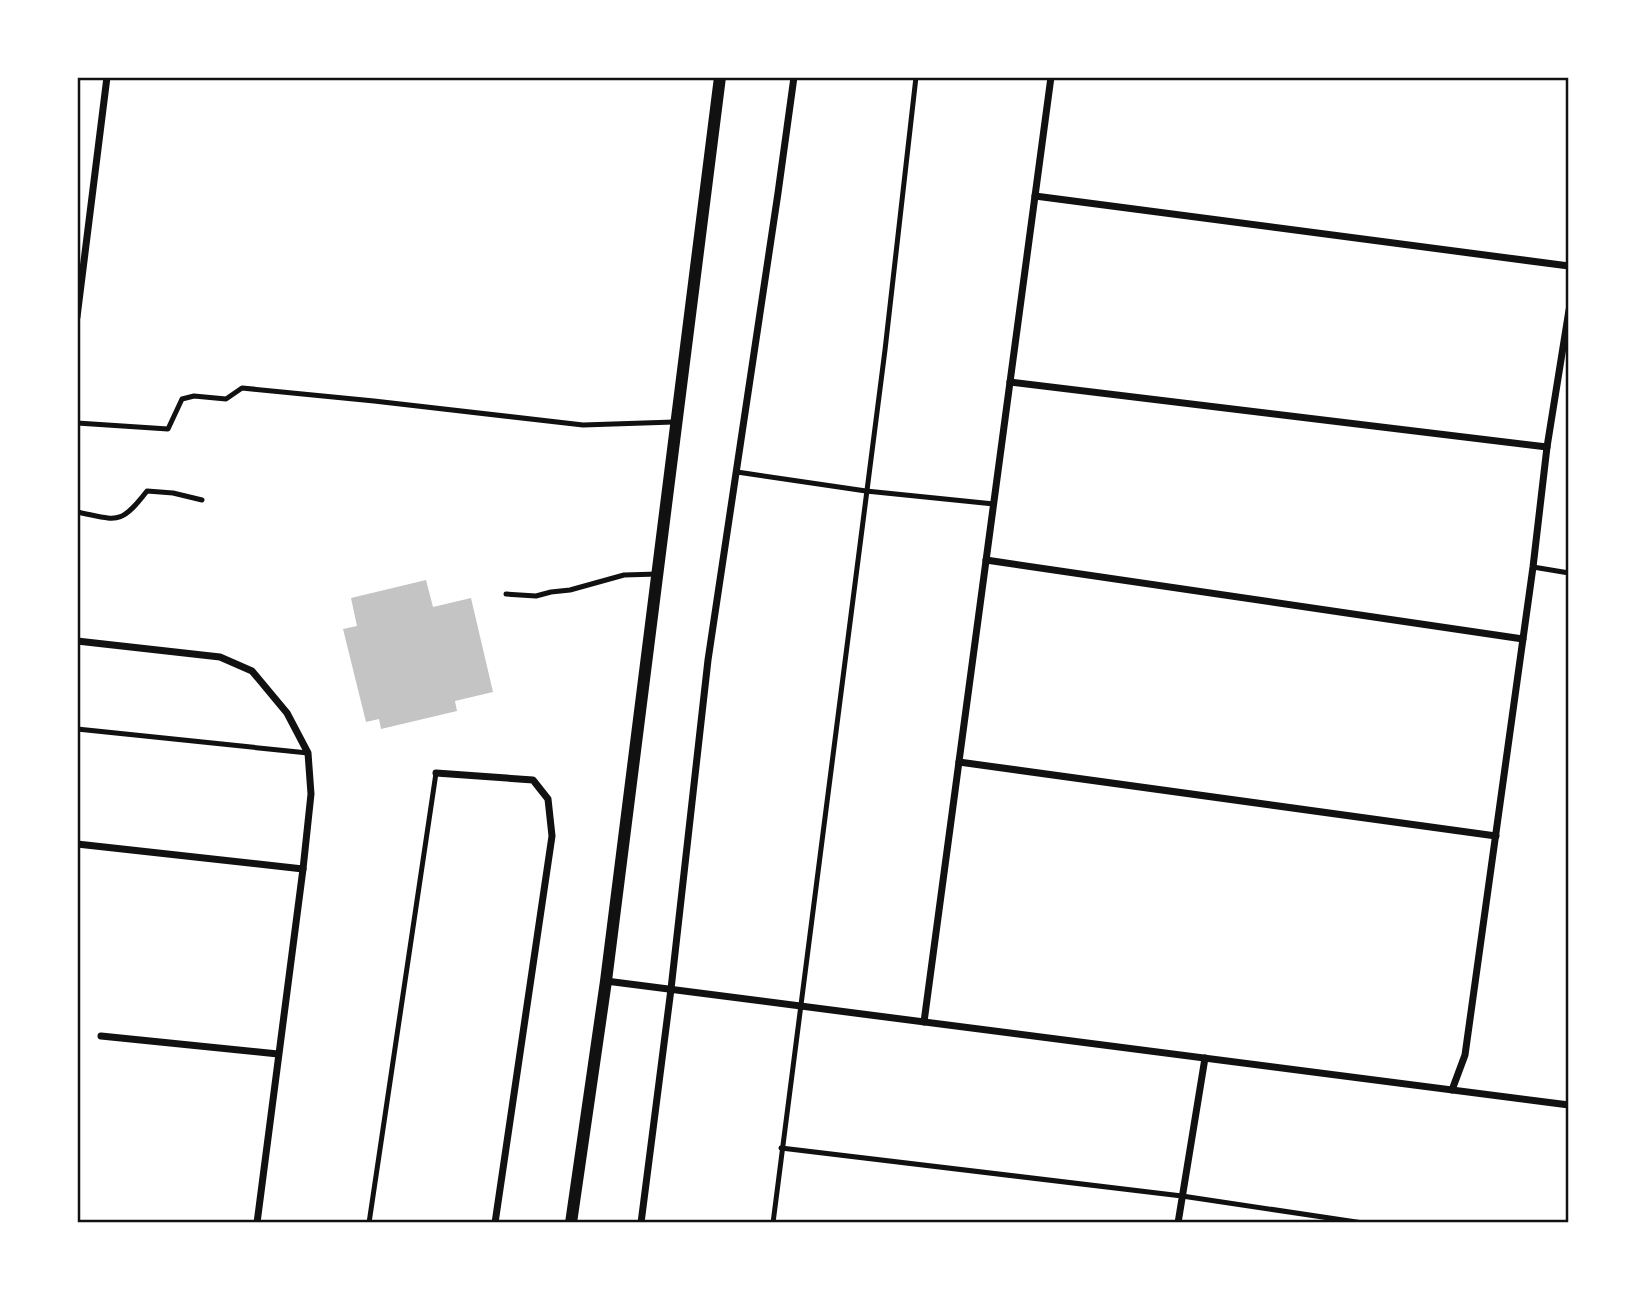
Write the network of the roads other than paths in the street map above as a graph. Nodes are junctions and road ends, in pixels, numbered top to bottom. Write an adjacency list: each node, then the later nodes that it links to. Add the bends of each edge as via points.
1 (107, 77): 9 (street)
2 (720, 77): 12 (street)
3 (794, 77): 14 (street)
4 (916, 77): 15 (lane)
5 (1051, 77): 6 (street)
6 (1035, 196): 7 (street); 10 (street)
7 (1569, 266)
8 (1569, 310): 13 (street)
9 (77, 317)
10 (1010, 382): 13 (street); 17 (street)
11 (77, 422): 12 (lane, via 168,429 182,400 194,396 226,399 242,388 583,425)
12 (677, 422): 22 (street)
13 (1547, 447): 20 (street)
14 (737, 472): 15 (lane); 34 (street, via 708,660)
15 (866, 491): 17 (lane); 35 (lane)
16 (202, 500): 18 (lane, via 147,491 131,512 115,519)
17 (993, 504): 19 (street)
18 (77, 512)
19 (986, 560): 24 (street); 28 (street)
20 (1534, 567): 21 (lane); 24 (street)
21 (1569, 573)
22 (658, 574): 23 (lane, via 624,575 536,596); 33 (street)
23 (506, 594)
24 (1523, 639): 30 (street)
25 (77, 641): 27 (street, via 220,657 252,671 287,713)
26 (77, 729): 27 (lane)
27 (308, 753): 32 (street, via 311,794)
28 (959, 762): 30 (street); 36 (street)
29 (436, 773): 45 (lane); 46 (street, via 533,780 548,799 552,836)
30 (1496, 836): 40 (street, via 1465,1055)
31 (77, 844): 32 (street)
32 (303, 869): 38 (street)
33 (606, 981): 34 (street); 47 (street)
34 (671, 989): 35 (street); 48 (street)
35 (800, 1006): 36 (street); 42 (lane)
36 (924, 1022): 39 (street)
37 (101, 1037): 38 (street)
38 (278, 1054): 44 (street)
39 (1205, 1058): 40 (street); 43 (street)
40 (1452, 1090): 41 (street)
41 (1569, 1105)
42 (781, 1148): 43 (lane); 49 (lane)
43 (1182, 1196): 50 (street); 51 (lane)
44 (257, 1223)
45 (369, 1223)
46 (495, 1223)
47 (570, 1223)
48 (641, 1223)
49 (773, 1223)
50 (1178, 1223)
51 (1363, 1223)

